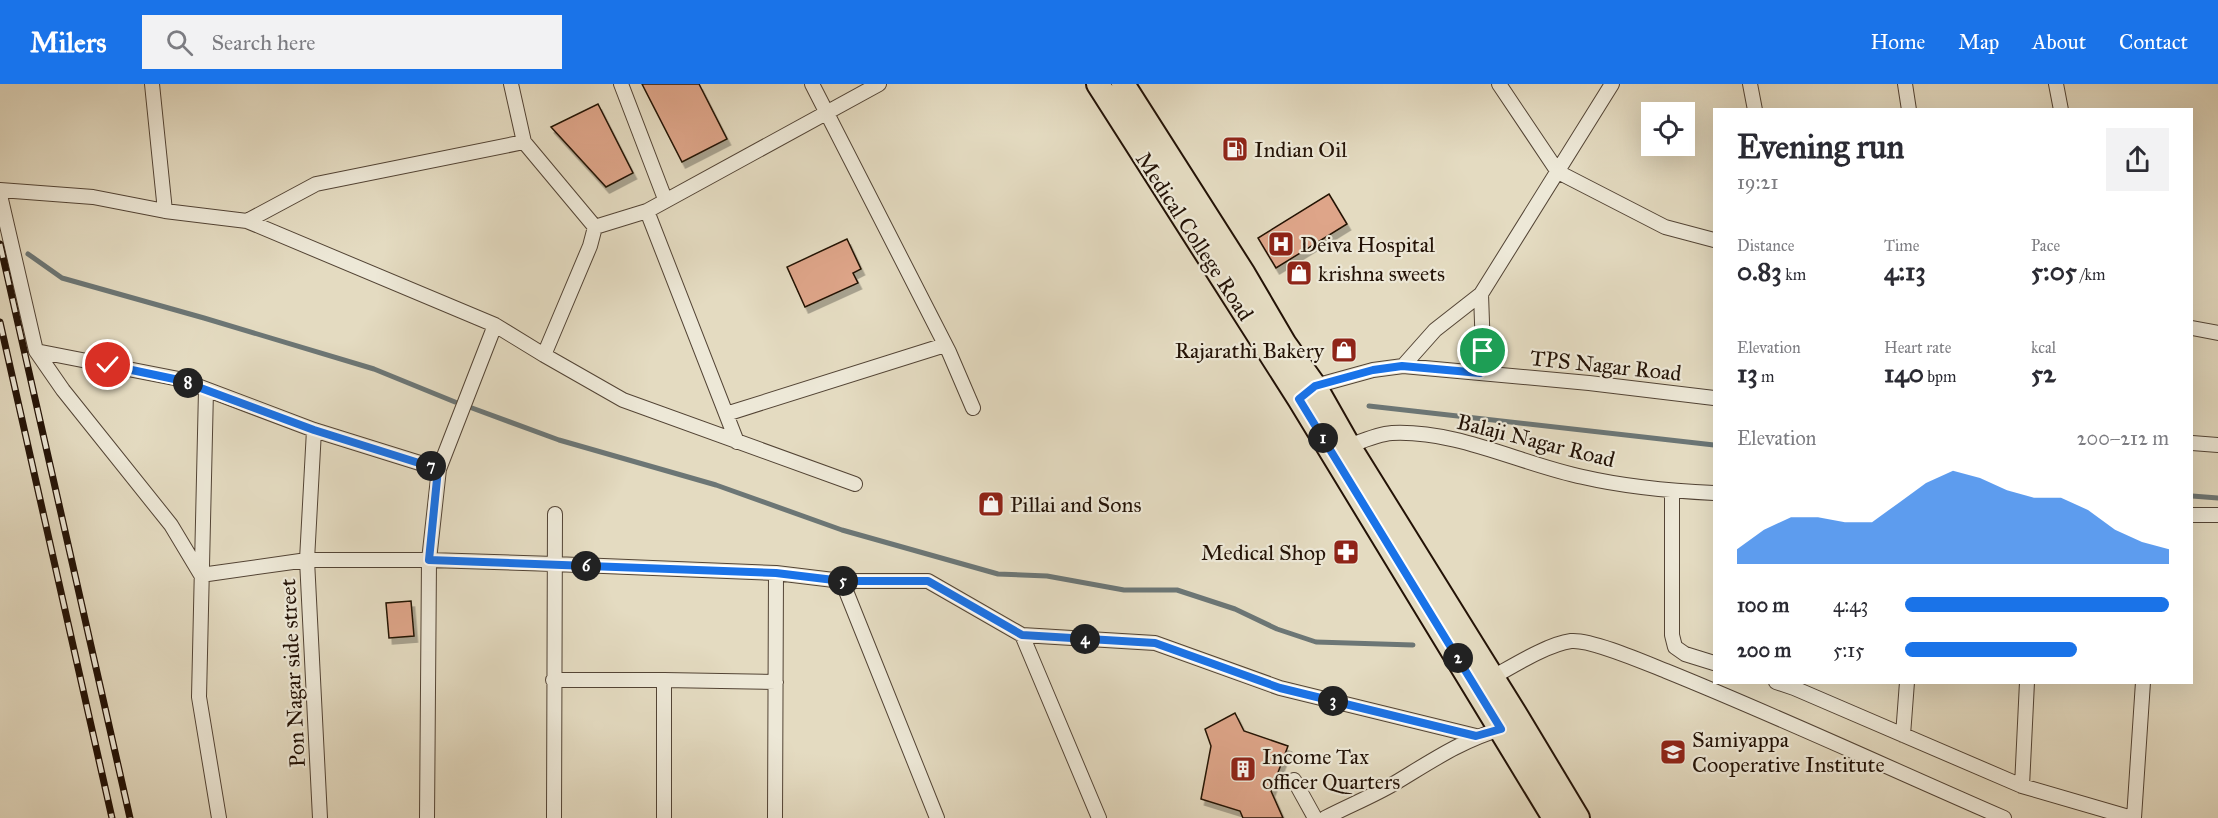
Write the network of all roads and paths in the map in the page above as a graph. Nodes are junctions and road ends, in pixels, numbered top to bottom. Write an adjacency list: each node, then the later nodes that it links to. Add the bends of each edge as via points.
1 (152, 84): 22 (street)
2 (511, 84): 17 (street)
3 (621, 84): 21 (street)
4 (812, 84): 16 (street)
5 (879, 84): 16 (street)
6 (1098, 84): 38 (main road, Medical College Road)
7 (1123, 84): 38 (main road, Medical College Road, via 1244,274 1285,344)
8 (1499, 84): 18 (street)
9 (1612, 84): 18 (street)
10 (1750, 84): 13 (street)
11 (1905, 84): 14 (street)
12 (2056, 84): 15 (street)
13 (1755, 108)
14 (1909, 108)
15 (2061, 108)
16 (825, 114): 21 (street); 31 (street)
17 (524, 142): 24 (street, via 316,184); 25 (street)
18 (1558, 172): 26 (street, via 1665,227); 27 (street)
19 (0, 190): 22 (street, via 93,197)
20 (0, 195): 32 (street)
21 (665, 199): 23 (street)
22 (165, 211): 24 (street)
23 (646, 211): 25 (street); 40 (street)
24 (246, 221): 28 (street)
25 (595, 227): 33 (street)
26 (1713, 240)
27 (1481, 294): 34 (street, via 1436,330); 35 (street)
28 (495, 326): 33 (street); 46 (street)
29 (2193, 328): 30 (street)
30 (2218, 333)
31 (945, 345): 39 (street); 40 (street)
32 (36, 351): 36 (street, via 179,380); 57 (street, via 171,525)
33 (544, 355): 43 (street, via 623,400)
34 (1402, 366): 35 (street, TPS Nagar Road); 38 (street, TPS Nagar Road, via 1373,370)
35 (1480, 373): 37 (street, TPS Nagar Road)
36 (206, 390): 41 (street); 57 (street)
37 (1713, 398)
38 (1311, 401): 42 (main road, Medical College Road)
39 (973, 408)
40 (726, 414): 43 (street)
41 (314, 430): 46 (street); 53 (street)
42 (1339, 441): 48 (street, Balaji Nagar Road, via 1390,433 1427,434 1583,477); 61 (main road, Medical College Road); 69 (main road, Medical College Road)
43 (737, 442): 47 (street)
44 (2193, 443): 45 (street)
45 (2218, 444)
46 (438, 469): 54 (street)
47 (855, 484)
48 (1672, 491): 49 (street, Balaji Nagar Road); 60 (street, via 1672,635 1675,646 1685,654)
49 (1713, 493)
50 (555, 514): 55 (street)
51 (2193, 515): 52 (street)
52 (2218, 515)
53 (307, 560): 54 (street); 57 (street, Pon Nagar side street); 75 (street, Pon Nagar side street)
54 (429, 560): 55 (street); 76 (street)
55 (554, 564): 56 (street); 62 (street)
56 (776, 573): 58 (street); 64 (street)
57 (201, 575): 74 (street, via 199,697)
58 (842, 581): 59 (street, via 928,581); 80 (street)
59 (1022, 635): 71 (street, via 1155,643 1280,688); 81 (street)
60 (1713, 663)
61 (1493, 678): 85 (main road, Medical College Road); 86 (street, via 1534,654 1572,641 1593,645 1741,701)
62 (553, 680): 63 (street); 77 (street)
63 (664, 680): 64 (street); 78 (street)
64 (776, 682): 79 (street)
65 (1907, 684): 70 (street)
66 (2027, 684): 73 (street)
67 (2143, 684): 87 (street)
68 (1794, 685): 70 (street)
69 (1501, 729): 71 (street); 84 (main road, Medical College Road)
70 (1903, 735): 73 (street)
71 (1476, 736): 83 (street, via 1394,784)
72 (1294, 780): 82 (street)
73 (2022, 786): 87 (street)
74 (219, 818)
75 (320, 818)
76 (427, 818)
77 (554, 818)
78 (664, 818)
79 (775, 818)
80 (937, 818)
81 (1099, 818)
82 (1315, 818)
83 (1325, 818)
84 (1554, 818)
85 (1578, 818)
86 (2004, 818)
87 (2133, 818)

